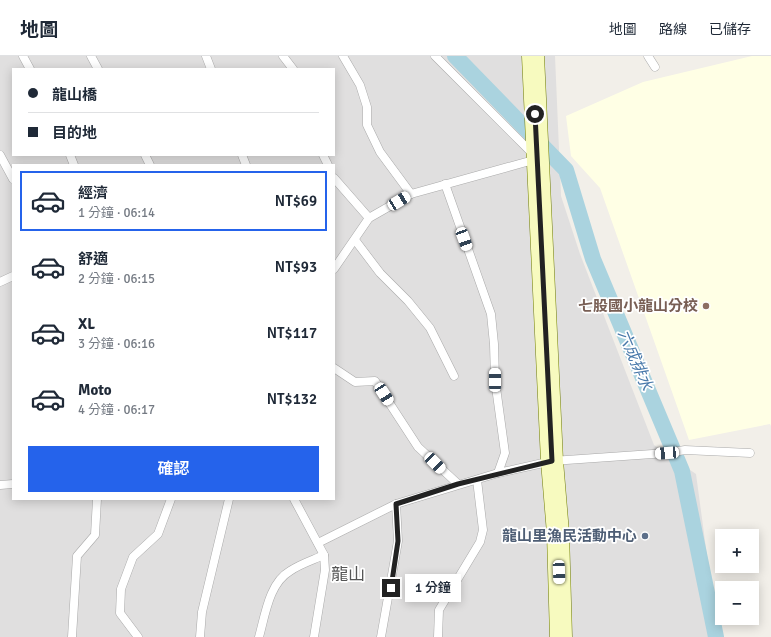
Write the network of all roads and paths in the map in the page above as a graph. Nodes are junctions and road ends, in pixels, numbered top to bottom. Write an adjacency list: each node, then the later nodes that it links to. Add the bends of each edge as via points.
1 (24, 56): 10 (lane)
2 (91, 56): 11 (lane)
3 (206, 56): 12 (lane)
4 (283, 56): 13 (lane)
5 (344, 56): 19 (lane, via 360,85 367,107 367,125 380,152)
6 (435, 56): 15 (lane)
7 (533, 56): 15 (main road)
8 (648, 56): 9 (lane)
9 (655, 67)
10 (30, 68)
11 (97, 68)
12 (211, 68)
13 (292, 68)
14 (0, 155): 16 (lane)
15 (538, 159): 18 (lane); 28 (main road)
16 (12, 177)
17 (335, 179): 20 (lane)
18 (445, 184): 19 (lane); 29 (lane, via 491,314 495,380 505,453)
19 (411, 194): 20 (lane)
20 (369, 218): 21 (lane)
21 (355, 240): 22 (lane); 26 (lane, via 430,328)
22 (335, 268)
23 (12, 276): 24 (lane)
24 (0, 282)
25 (335, 369): 32 (lane, via 355,382 375,381 418,447)
26 (454, 376)
27 (750, 453): 28 (lane, via 685,450)
28 (552, 461): 29 (lane); 48 (main road)
29 (498, 473): 30 (lane)
30 (477, 480): 32 (lane); 47 (lane, via 483,530 480,542 439,610)
31 (12, 484): 33 (lane)
32 (458, 484): 38 (lane)
33 (0, 485)
34 (97, 500): 41 (lane, via 95,535 77,556)
35 (171, 500): 42 (lane, via 158,534 133,557 121,588 120,613)
36 (229, 500): 43 (lane, via 202,612)
37 (295, 500): 39 (lane)
38 (396, 504): 39 (lane); 46 (lane, via 398,541)
39 (318, 543): 40 (lane)
40 (324, 555): 44 (lane, via 289,571 280,578); 45 (lane, via 325,570)
41 (72, 637)
42 (138, 637)
43 (200, 637)
44 (259, 637)
45 (314, 637)
46 (381, 637)
47 (438, 637)
48 (562, 637)

